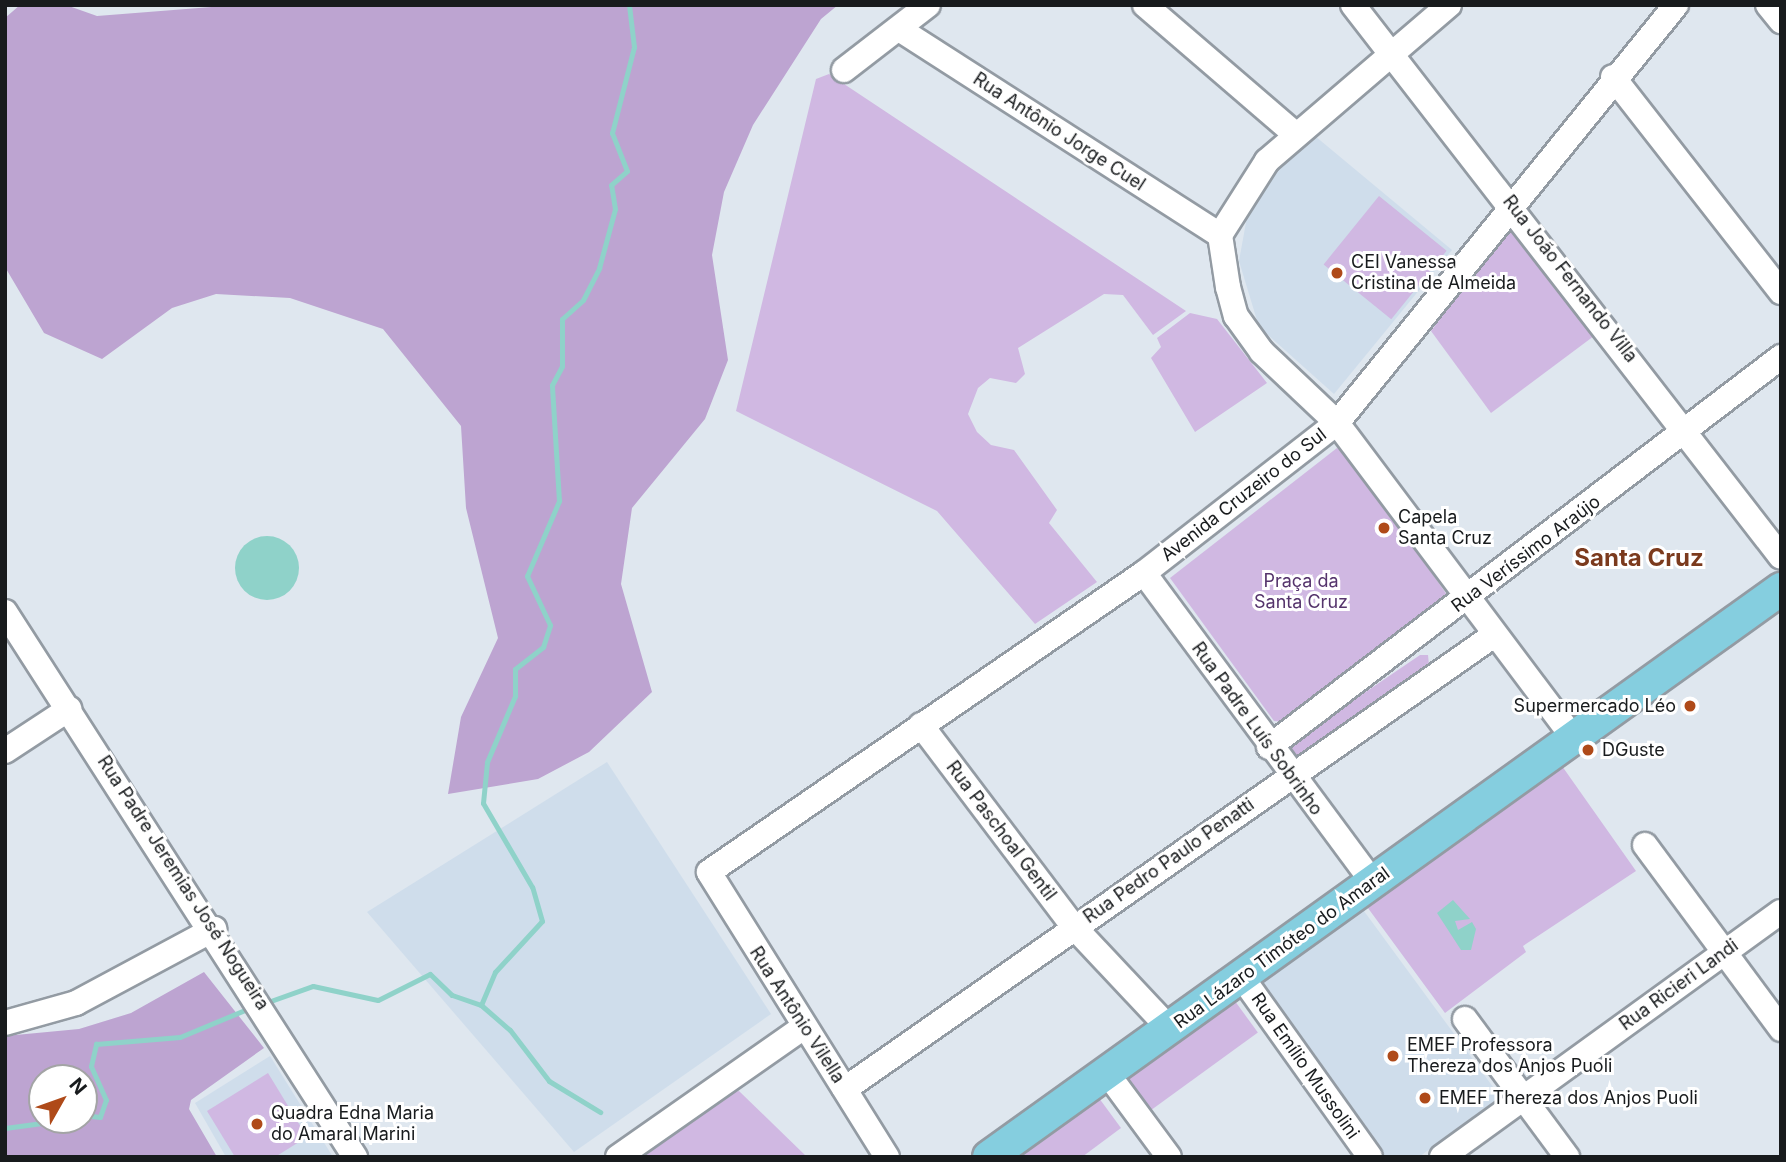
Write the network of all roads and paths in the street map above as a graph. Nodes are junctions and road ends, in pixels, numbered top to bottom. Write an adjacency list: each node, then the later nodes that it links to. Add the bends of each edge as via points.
1 (928, 5): 8 (street)
2 (1145, 5): 12 (street)
3 (1353, 5): 9 (street, Rua João Fernando Villa)
4 (1449, 5): 9 (street)
5 (1676, 5): 11 (street, Avenida Cruzeiro do Sul)
6 (1768, 5): 7 (street)
7 (1781, 21)
8 (899, 29): 10 (street); 14 (street, Rua Antônio Jorge Cuel)
9 (1390, 52): 12 (street); 13 (street, Rua João Fernando Villa)
10 (845, 70)
11 (1613, 77): 13 (street, Avenida Cruzeiro do Sul); 15 (street)
12 (1294, 133): 14 (street, via 1248,188)
13 (1513, 205): 17 (street, Avenida Cruzeiro do Sul); 18 (street, Rua João Fernando Villa)
14 (1220, 235): 17 (street, via 1236,317 1262,352)
15 (1781, 292)
16 (1781, 357): 18 (street, Rua Veríssimo Araújo)
17 (1337, 423): 20 (street, Avenida Cruzeiro do Sul); 22 (street)
18 (1689, 431): 19 (street, Rua João Fernando Villa); 22 (street, Rua Veríssimo Araújo)
19 (1781, 557)
20 (1144, 573): 28 (street, Avenida Cruzeiro do Sul); 30 (street, Rua Padre Luís Sobrinho)
21 (1781, 589): 29 (main road, Rua Lázaro Timóteo do Amaral)
22 (1467, 599): 24 (street, Rua Veríssimo Araújo); 25 (street)
23 (5, 612): 27 (street, Rua Padre Jeremias José Nogueira)
24 (1421, 635): 26 (street); 30 (street, Rua Veríssimo Araújo)
25 (1494, 635): 26 (street, Rua Pedro Paulo Penatti); 29 (street)
26 (1445, 668): 32 (street, Rua Pedro Paulo Penatti)
27 (69, 709): 31 (street); 38 (street, Rua Padre Jeremias José Nogueira)
28 (921, 725): 34 (street, Avenida Cruzeiro do Sul); 37 (street, Rua Paschoal Gentil)
29 (1573, 737): 35 (main road, Rua Lázaro Timóteo do Amaral)
30 (1269, 747): 32 (street, Rua Padre Luís Sobrinho)
31 (5, 751)
32 (1289, 776): 35 (street, Rua Padre Luís Sobrinho); 37 (street, Rua Pedro Paulo Penatti)
33 (1645, 845): 39 (street)
34 (709, 872): 43 (street, Rua Antônio Vilella)
35 (1373, 882): 40 (main road, Rua Lázaro Timóteo do Amaral)
36 (1781, 912): 39 (street, Rua Ricieri Landi)
37 (1074, 927): 44 (street, Rua Paschoal Gentil); 47 (street, Rua Pedro Paulo Penatti)
38 (214, 929): 42 (street, via 76,1003); 49 (street, Rua Padre Jeremias José Nogueira)
39 (1725, 952): 45 (street); 48 (street, Rua Ricieri Landi)
40 (1241, 976): 44 (main road, Rua Lázaro Timóteo do Amaral); 54 (street, Rua Emílio Mussolini)
41 (1465, 1018): 48 (street)
42 (7, 1020)
43 (804, 1027): 47 (street, Rua Antônio Vilella); 50 (street)
44 (1169, 1028): 46 (main road, Rua Lázaro Timóteo do Amaral)
45 (1781, 1029)
46 (1107, 1073): 52 (main road, Rua Lázaro Timóteo do Amaral); 53 (street)
47 (845, 1088): 51 (street, Rua Antônio Vilella)
48 (1524, 1096): 55 (street, Rua Ricieri Landi); 56 (street)
49 (355, 1157)
50 (618, 1157)
51 (887, 1157)
52 (989, 1157)
53 (1169, 1157)
54 (1370, 1157)
55 (1442, 1157)
56 (1567, 1157)

